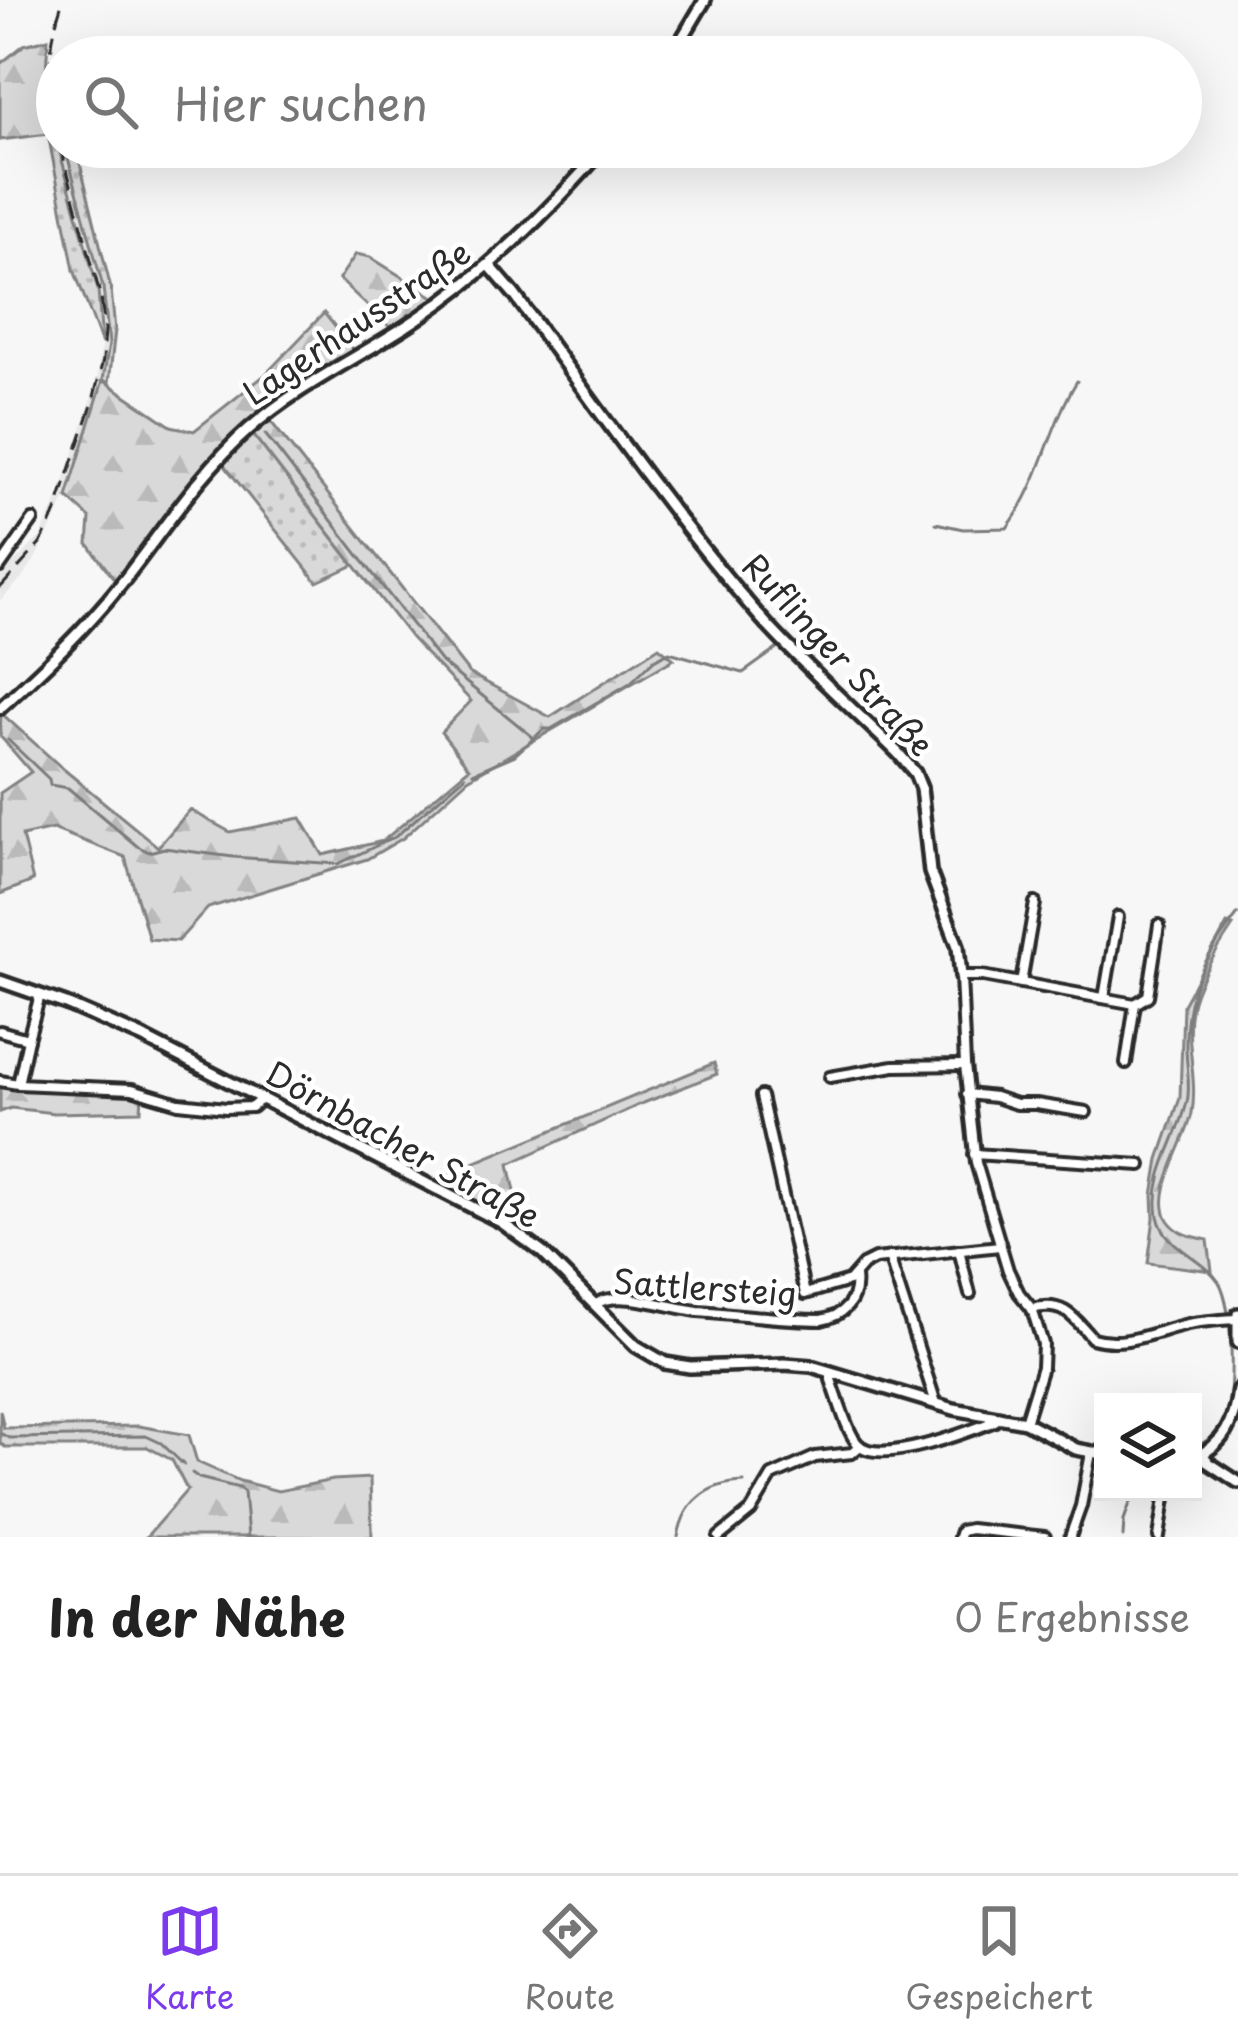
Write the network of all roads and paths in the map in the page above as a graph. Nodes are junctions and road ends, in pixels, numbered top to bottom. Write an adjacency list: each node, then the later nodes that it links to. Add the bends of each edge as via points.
1 (705, 0): 2 (street)
2 (683, 36)
3 (586, 168): 4 (street, Lagerhausstraße)
4 (490, 266): 7 (street, Lagerhausstraße, via 248,430 86,626); 11 (street, Ruflinger Straße, via 742,595 915,773 930,872)
5 (33, 520): 6 (street)
6 (0, 567)
7 (0, 708)
8 (1035, 903): 13 (street)
9 (1118, 916): 15 (street)
10 (1159, 925): 16 (street, via 1148,996)
11 (962, 976): 13 (street); 20 (street, Ruflinger Straße)
12 (0, 981): 14 (street, Dörnbacher Straße)
13 (1021, 983): 15 (street)
14 (40, 994): 18 (street); 26 (street, Dörnbacher Straße)
15 (1104, 998): 16 (street)
16 (1135, 1004): 19 (street)
17 (0, 1031): 18 (street)
18 (28, 1040): 23 (street)
19 (1126, 1063)
20 (965, 1066): 21 (street); 24 (street, Ruflinger Straße)
21 (830, 1077)
22 (0, 1081): 23 (street)
23 (18, 1084): 26 (street, via 132,1089 226,1108 252,1107)
24 (968, 1094): 27 (street); 28 (street, Ruflinger Straße)
25 (760, 1096): 33 (street, via 806,1294)
26 (262, 1097): 35 (street, Dörnbacher Straße, via 501,1222)
27 (1086, 1112)
28 (974, 1154): 29 (street); 30 (street, Ruflinger Straße)
29 (1141, 1165)
30 (1000, 1246): 31 (street); 36 (street, Ruflinger Straße)
31 (959, 1250): 32 (street); 34 (street)
32 (889, 1257): 33 (street, via 866,1263); 41 (street)
33 (855, 1277): 35 (street, Sattlersteig, via 850,1305 821,1320 608,1298)
34 (970, 1294)
35 (596, 1304): 39 (street, Dörnbacher Straße, via 665,1364)
36 (1032, 1309): 37 (street, via 1060,1310 1092,1338 1110,1341); 43 (street, Ruflinger Straße, via 1043,1361)
37 (1233, 1318): 38 (street)
38 (1238, 1342)
39 (831, 1372): 41 (street, Dörnbacher Straße); 44 (street)
40 (1238, 1393): 46 (street, via 1229,1428)
41 (936, 1403): 42 (street, Dörnbacher Straße)
42 (1000, 1417): 43 (street, Dörnbacher Straße); 44 (street, via 916,1446)
43 (1025, 1422): 45 (street, Dörnbacher Straße)
44 (860, 1446): 51 (street, via 772,1476 752,1510)
45 (1094, 1452)
46 (1202, 1453)
47 (1202, 1459): 49 (street)
48 (1094, 1463): 54 (street)
49 (1238, 1482)
50 (1165, 1501): 55 (street)
51 (719, 1537)
52 (959, 1537): 53 (street, via 964,1529)
53 (1045, 1537)
54 (1070, 1537)
55 (1159, 1537)

